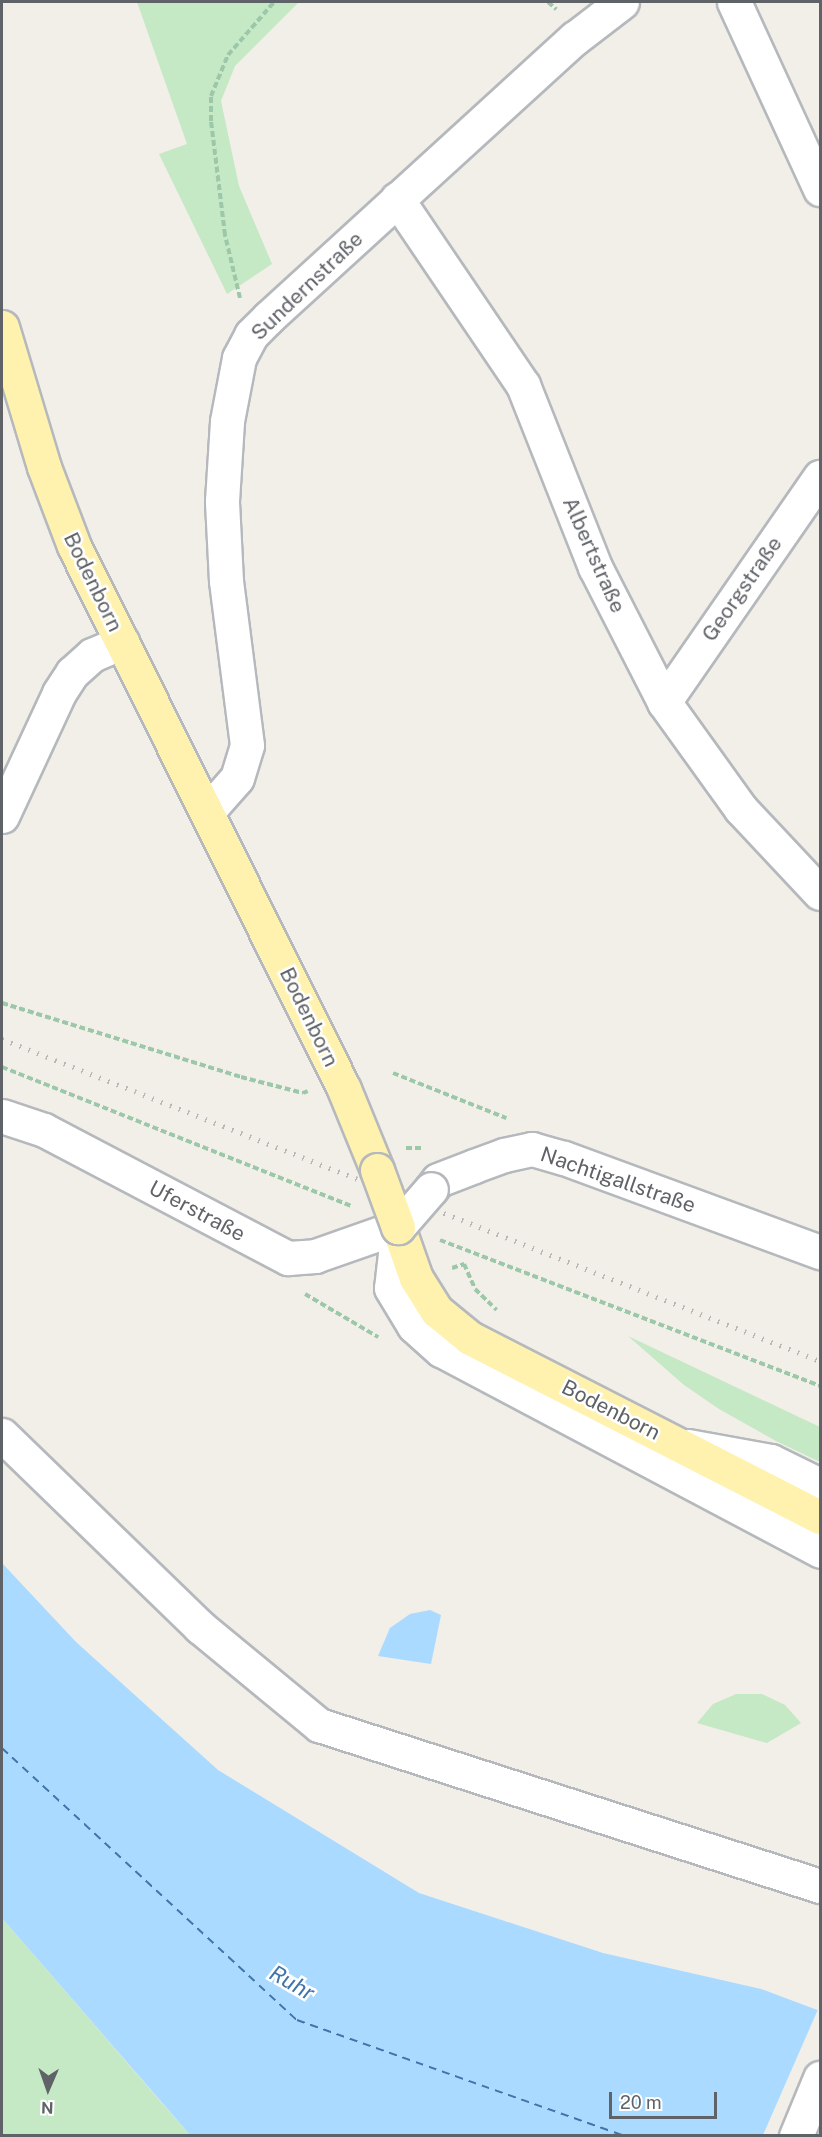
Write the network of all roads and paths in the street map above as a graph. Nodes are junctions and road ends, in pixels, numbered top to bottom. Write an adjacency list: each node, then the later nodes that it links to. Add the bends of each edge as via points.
1 (274, 2): 7 (path, via 228,55 211,96 225,235)
2 (622, 2): 5 (street, Sundernstraße, via 575,38)
3 (734, 2): 4 (street)
4 (820, 189)
5 (397, 199): 7 (street, Sundernstraße); 10 (street, Albertstraße, via 523,385 595,567)
6 (2, 327): 9 (main road, Bodenborn, via 44,467 74,546)
7 (251, 335): 11 (street, Sundernstraße, via 239,358 227,421 222,501 225,582 247,745 237,778)
8 (820, 477): 10 (street, Georgstraße)
9 (122, 642): 11 (main road, Bodenborn); 12 (street, via 92,655 72,674 59,693)
10 (664, 702): 13 (street, Albertstraße, via 741,809)
11 (207, 812): 21 (main road, Bodenborn, bridge, via 344,1089 377,1170)
12 (2, 816)
13 (820, 893)
14 (2, 1003): 17 (path)
15 (2, 1067): 20 (path)
16 (393, 1073): 19 (path)
17 (303, 1093)
18 (2, 1116): 21 (street, Uferstraße, via 44,1130 288,1258 315,1256)
19 (513, 1123)
20 (315, 1191)
21 (391, 1238): 22 (street, Nachtigallstraße, bridge, via 438,1180 504,1155 532,1149); 28 (main road, Bodenborn, via 437,1311 470,1338); 31 (street, via 391,1288 414,1326 441,1350)
22 (820, 1252)
23 (475, 1254): 26 (path)
24 (296, 1288): 25 (path)
25 (386, 1342)
26 (820, 1386)
27 (2, 1435): 32 (street, via 200,1627 319,1725)
28 (675, 1443): 29 (street, via 771,1461); 30 (main road, Bodenborn)
29 (820, 1485)
30 (820, 1516)
31 (820, 1551)
32 (820, 1886)
33 (820, 2078): 34 (street)
34 (796, 2136)

